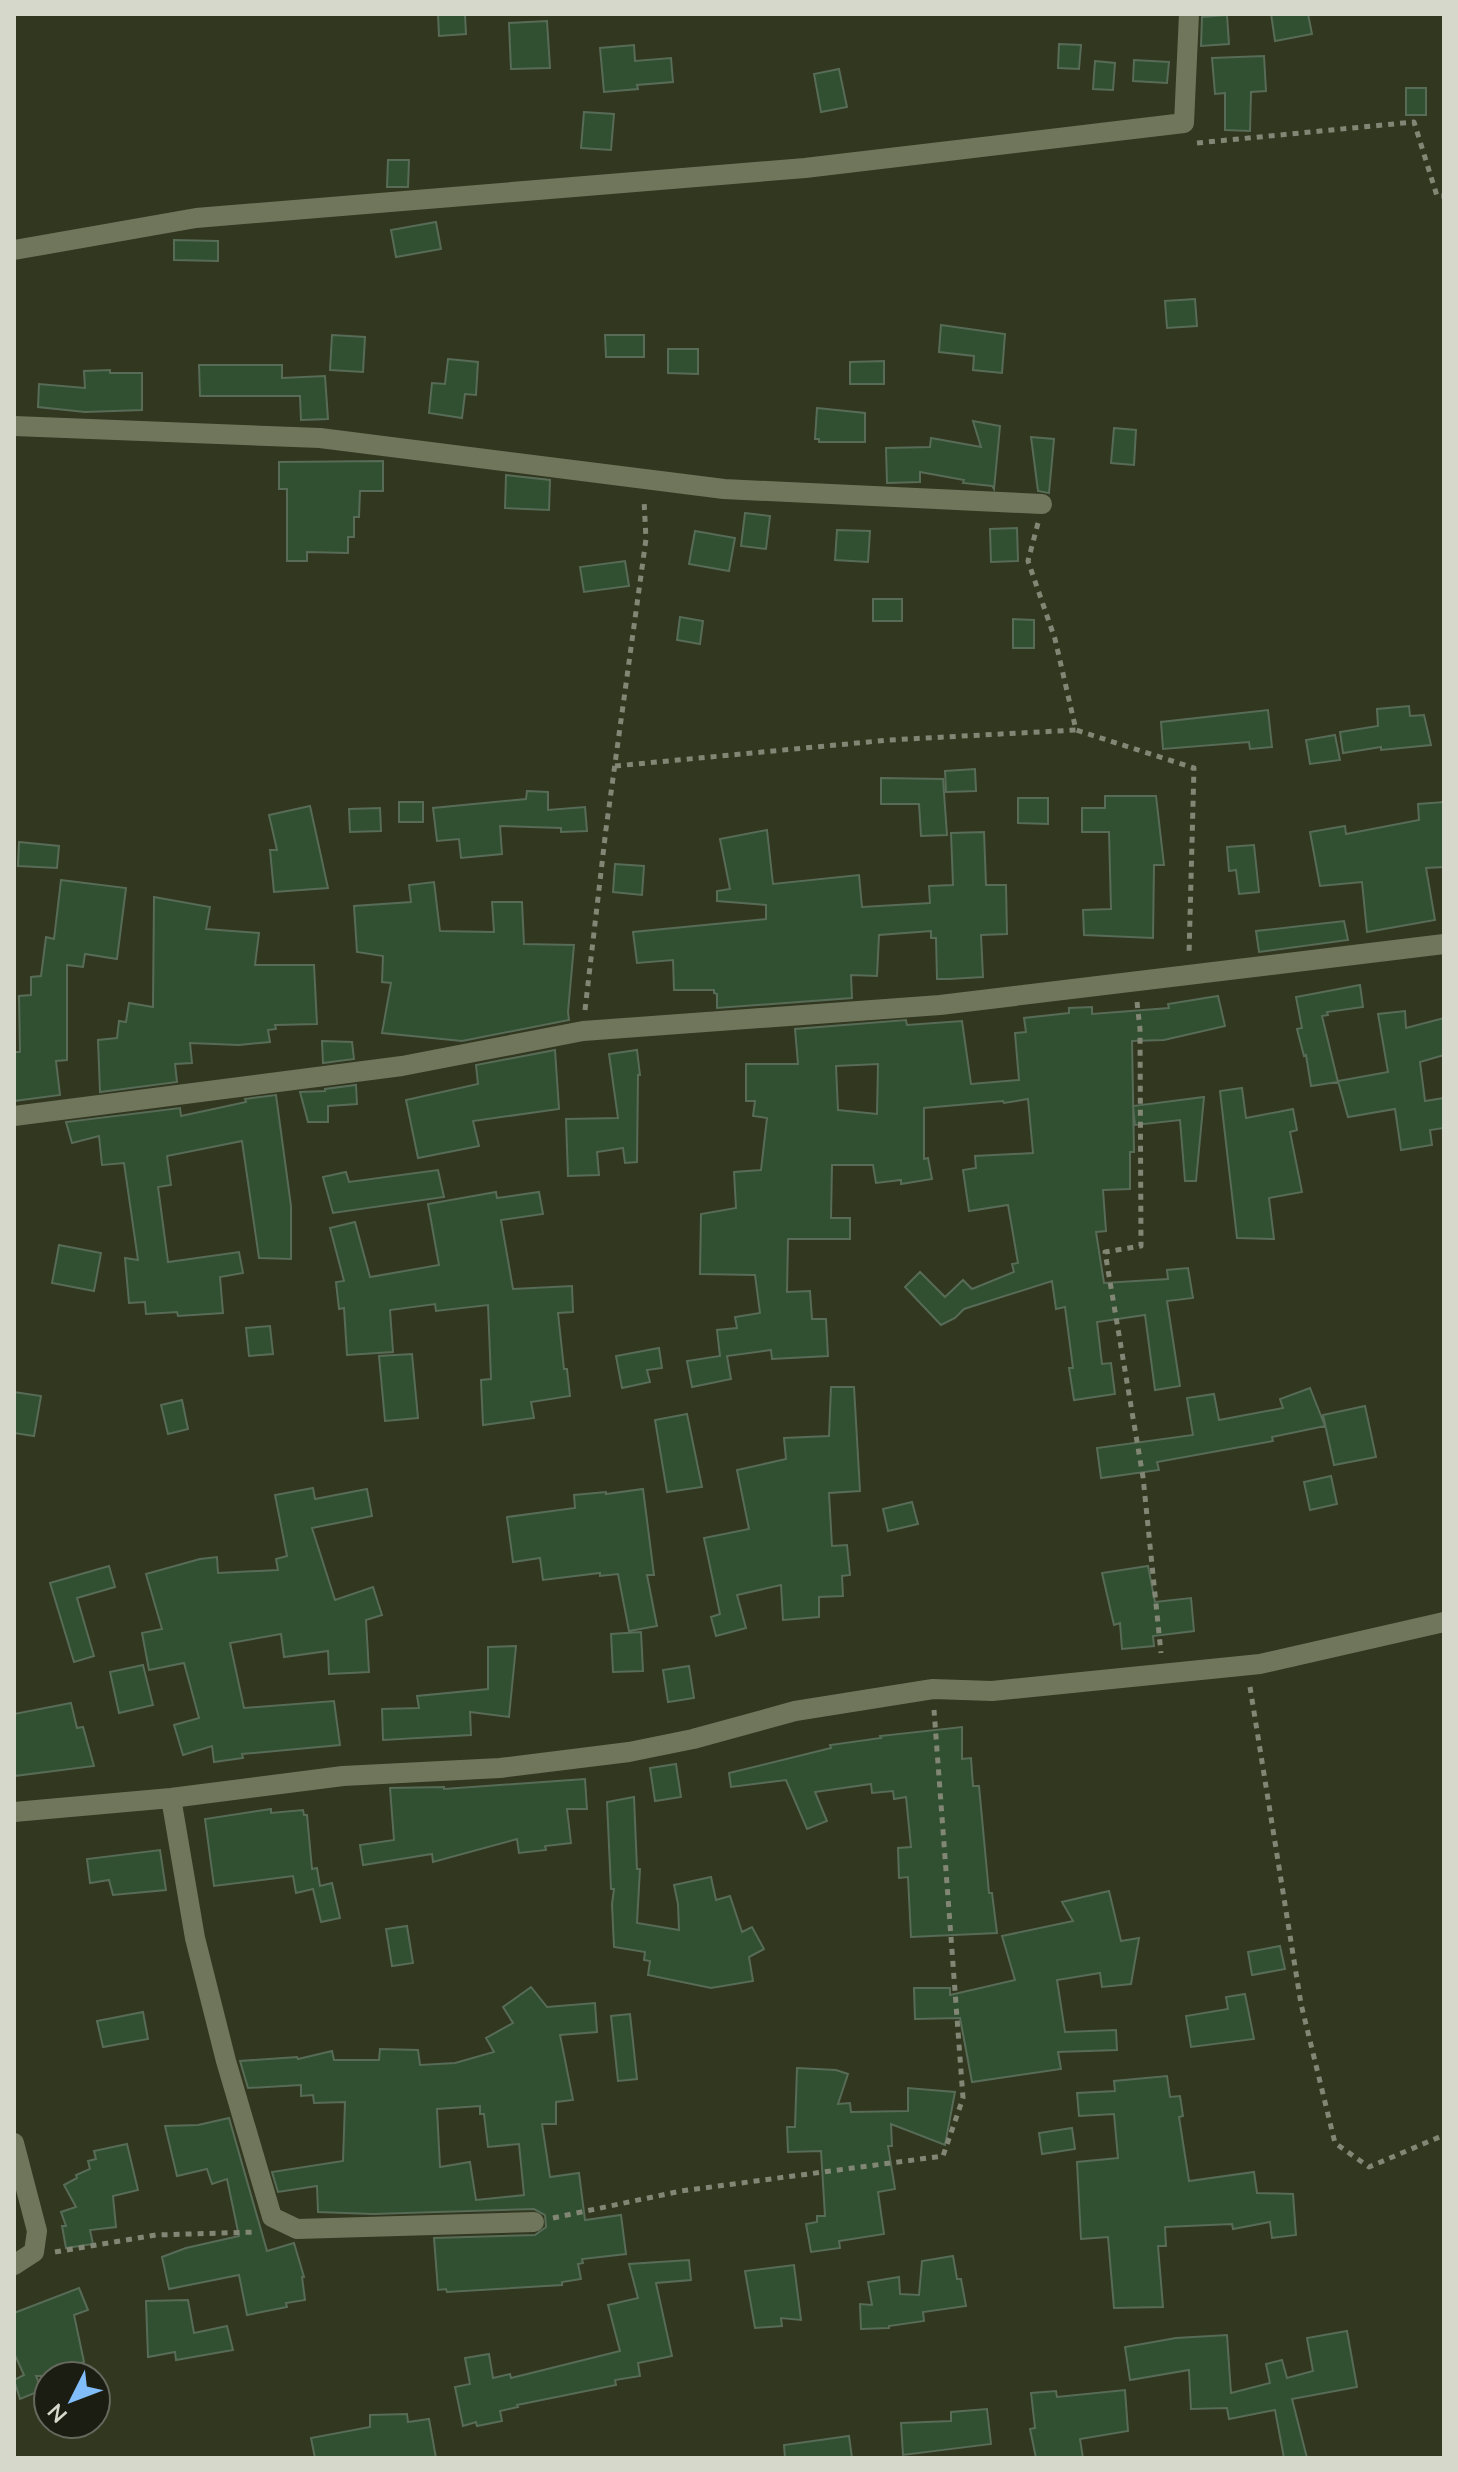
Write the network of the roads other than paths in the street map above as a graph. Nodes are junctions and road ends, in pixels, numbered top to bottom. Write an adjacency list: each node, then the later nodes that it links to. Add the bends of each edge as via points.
1 (1189, 14): 2 (street, via 1184,123 805,168 196,218)
2 (14, 250)
3 (14, 426): 4 (street, via 320,438 724,489)
4 (1042, 504)
5 (1444, 944): 6 (street, via 940,1005 583,1031 402,1066)
6 (14, 1116)
7 (1444, 1622): 8 (street, via 1260,1664 992,1691 933,1689 795,1711 629,1752 500,1768 343,1776)
8 (171, 1798): 9 (street); 11 (street, via 195,1938 272,2217 297,2229)
9 (14, 1812)
10 (14, 2143): 12 (street, via 37,2231 34,2252)
11 (534, 2222)
12 (14, 2265)

